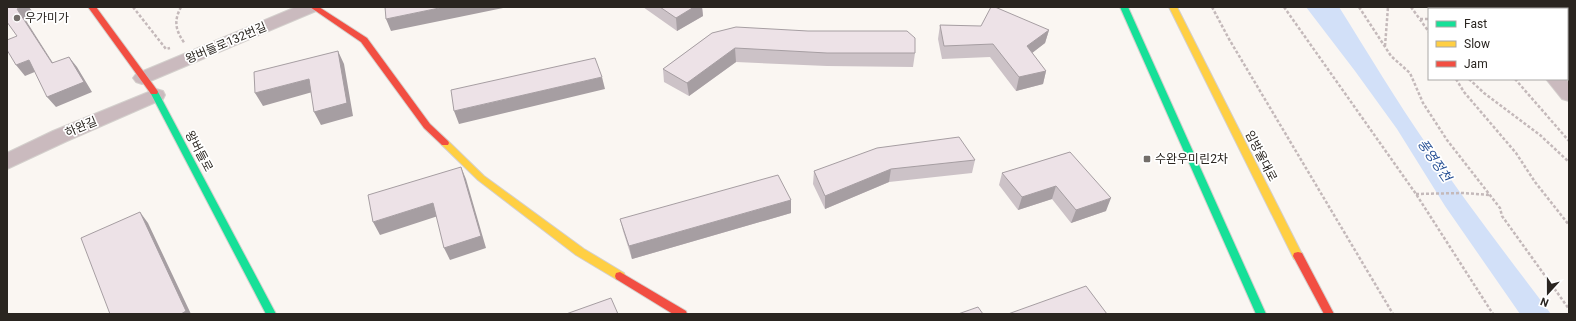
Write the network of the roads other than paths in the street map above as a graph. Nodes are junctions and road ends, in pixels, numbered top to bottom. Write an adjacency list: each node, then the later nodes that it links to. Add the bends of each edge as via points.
1 (92, 7): 6 (main road, 왕버들로)
2 (310, 7): 6 (street, 왕버들로132번길)
3 (314, 7): 12 (main road, via 364,40 427,126 481,178 580,252)
4 (1124, 7): 13 (main road)
5 (1173, 7): 14 (main road, 임방울대로)
6 (142, 78): 8 (main road, 왕버들로)
7 (1556, 80): 9 (street)
8 (156, 95): 10 (street, 하완길); 11 (main road, 왕버들로)
9 (1569, 95)
10 (7, 162)
11 (271, 314)
12 (682, 314)
13 (1261, 314)
14 (1329, 314)

